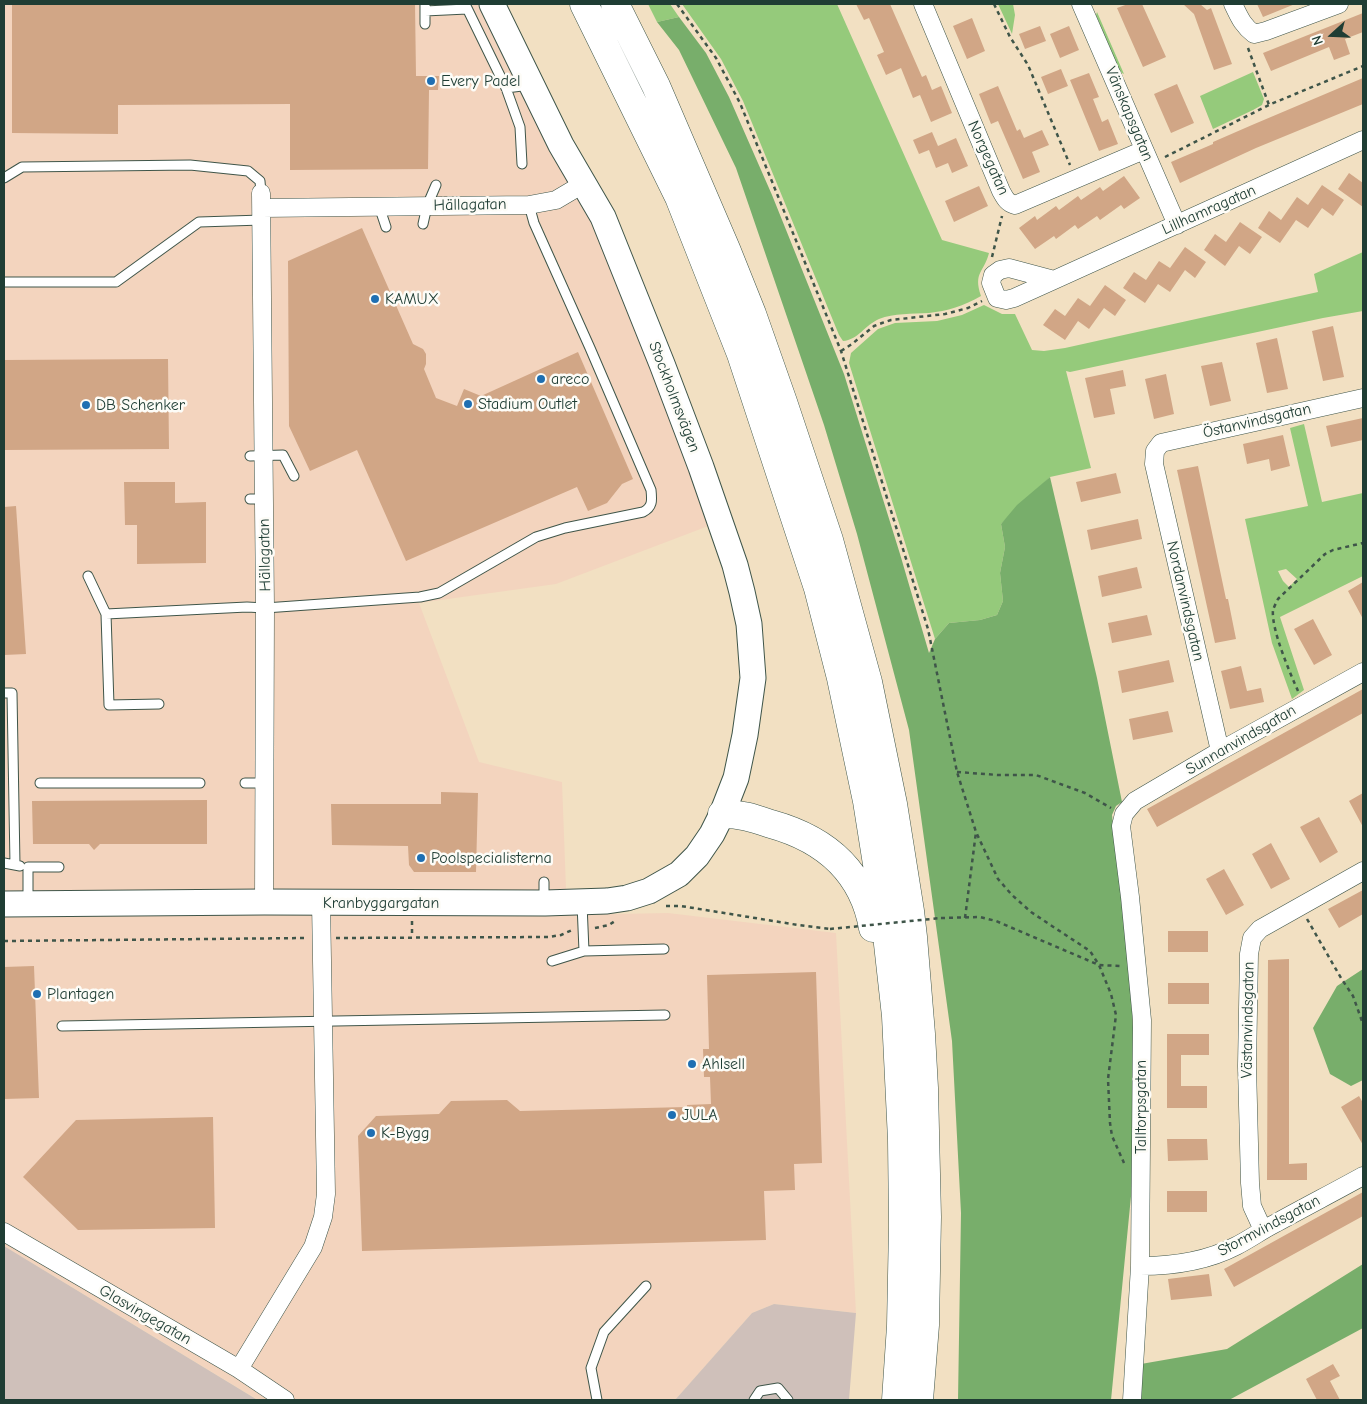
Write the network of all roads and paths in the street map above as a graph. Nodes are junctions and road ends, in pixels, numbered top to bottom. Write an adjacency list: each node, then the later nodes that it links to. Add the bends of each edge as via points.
1 (492, 4): 15 (street, Stockholmsvägen)
2 (584, 4): 85 (highway, via 679,197 741,354 818,588 841,678 885,915 896,1016)
3 (614, 4): 98 (highway, via 663,104 752,314 829,540 870,692 893,804 910,911 922,1043 927,1217 925,1325)
4 (676, 4): 38 (path, via 716,58 740,103)
5 (922, 4): 26 (street, Norgegatan, via 1001,190)
6 (994, 4): 23 (path, via 1010,38 1028,65)
7 (1081, 4): 19 (street, Vänskapsgatan)
8 (1233, 4): 13 (street)
9 (1339, 4): 13 (street, via 1266,31 1254,34)
10 (466, 6): 11 (lane); 16 (lane)
11 (425, 7): 12 (lane)
12 (425, 24)
13 (1246, 28): 17 (path, via 1249,51)
14 (1363, 66): 17 (path)
15 (530, 85): 16 (lane); 24 (street, Stockholmsvägen)
16 (506, 88): 21 (lane, via 520,126)
17 (1270, 105): 20 (path)
18 (1363, 140): 32 (street, Lillhamragatan)
19 (1144, 150): 23 (street, Norgegatan); 32 (street, Vänskapsgatan)
20 (1162, 159)
21 (522, 164)
22 (4, 178): 30 (lane, via 22,167 190,165 248,171 260,181)
23 (1075, 179): 26 (street, Norgegatan, via 1015,205)
24 (583, 184): 27 (street, Hällagatan, via 556,200); 57 (street, Stockholmsvägen, via 603,217 662,364 701,467 742,592 749,624 753,678 736,778)
25 (436, 185): 29 (lane)
26 (1010, 204): 34 (path, via 1003,214)
27 (529, 205): 29 (street, Hällagatan, via 486,209); 45 (lane, via 651,490 652,504 643,512 536,537 439,593)
28 (378, 206): 29 (street, Hällagatan); 30 (street, Hällagatan); 33 (lane)
29 (427, 206): 31 (lane)
30 (262, 207): 36 (lane, via 199,222 116,282); 41 (street, Hällagatan)
31 (423, 224)
32 (1177, 224): 35 (street, Lillhamragatan)
33 (386, 226)
34 (992, 261)
35 (1054, 280)
36 (4, 282)
37 (986, 299): 38 (path, via 945,314 882,323)
38 (841, 351): 52 (path, via 928,630)
39 (1363, 398): 40 (street, Östanvindsgatan, via 1161,443)
40 (1155, 451): 51 (street, Nordanvindsgatan, via 1154,464)
41 (257, 456): 42 (lane, via 283,455); 45 (street, Hällagatan, via 257,499 270,550)
42 (294, 476)
43 (1363, 543): 50 (path, via 1325,554 1278,600 1273,609 1281,649)
44 (88, 576): 46 (lane)
45 (265, 608): 46 (lane, via 247,606); 56 (street, Hällagatan)
46 (106, 614): 49 (lane, via 109,705)
47 (1363, 672): 50 (street, Sunnanvindsgatan)
48 (4, 693): 61 (lane, via 12,693)
49 (159, 704)
50 (1304, 704): 51 (street, Sunnanvindsgatan)
51 (1220, 751): 58 (street, Sunnanvindsgatan, via 1135,801)
52 (957, 772): 58 (path, via 1036,775 1085,793); 59 (path)
53 (40, 783): 54 (lane)
54 (200, 783)
55 (245, 783): 56 (lane)
56 (264, 783): 65 (street, Hällagatan)
57 (722, 814): 67 (street, Kranbyggargatan, via 697,856 679,874 649,891 627,898); 85 (highway, via 740,814 807,837 836,857 857,884 868,908 874,933 888,1080)
58 (1124, 814): 80 (street, Talltorpsgatan, via 1121,826)
59 (976, 832): 71 (path); 79 (path, via 998,879 1012,895 1031,912 1090,951)
60 (4, 863): 61 (lane)
61 (15, 865): 62 (lane)
62 (28, 867): 63 (lane); 68 (lane)
63 (59, 867)
64 (1363, 871): 70 (street, Västanvindsgatan)
65 (264, 902): 66 (street, Kranbyggargatan); 68 (street, Kranbyggargatan, via 174,899)
66 (321, 902): 67 (street, Kranbyggargatan, via 544,893); 74 (street)
67 (582, 902): 73 (lane)
68 (16, 904)
69 (664, 906): 71 (path, bridge, via 830,929)
70 (1301, 907): 83 (path, via 1353,996); 88 (street, Västanvindsgatan, via 1260,929 1252,938 1249,954 1250,1183 1252,1206)
71 (965, 918): 79 (path, via 996,921)
72 (617, 920): 73 (path, via 601,928)
73 (583, 928): 74 (path, via 549,937); 77 (lane)
74 (322, 938): 75 (path); 82 (street)
75 (4, 941)
76 (664, 949): 77 (lane)
77 (584, 951): 78 (lane)
78 (552, 961)
79 (1099, 965): 80 (path); 86 (path, via 1116,1015 1108,1100 1112,1136)
80 (1137, 967): 90 (street, Talltorpsgatan, via 1142,1020)
81 (665, 1014): 82 (lane)
82 (323, 1021): 84 (lane); 92 (street, via 326,1194 323,1217 313,1247)
83 (1363, 1024)
84 (62, 1026)
85 (900, 1098): 97 (highway, via 903,1226)
86 (1124, 1164)
87 (1363, 1176): 88 (street, Stormvindsgatan)
88 (1263, 1230): 90 (street, Stormvindsgatan, via 1214,1255 1187,1262)
89 (4, 1232): 92 (street, Glasvingegatan)
90 (1140, 1266): 99 (street, Talltorpsgatan)
91 (646, 1286): 94 (lane, via 604,1332 591,1368)
92 (239, 1369): 93 (street, Glasvingegatan)
93 (285, 1400)
94 (597, 1400)
95 (754, 1400): 96 (lane, via 760,1391 778,1388)
96 (788, 1400)
97 (896, 1400)
98 (919, 1400)
99 (1132, 1400)

